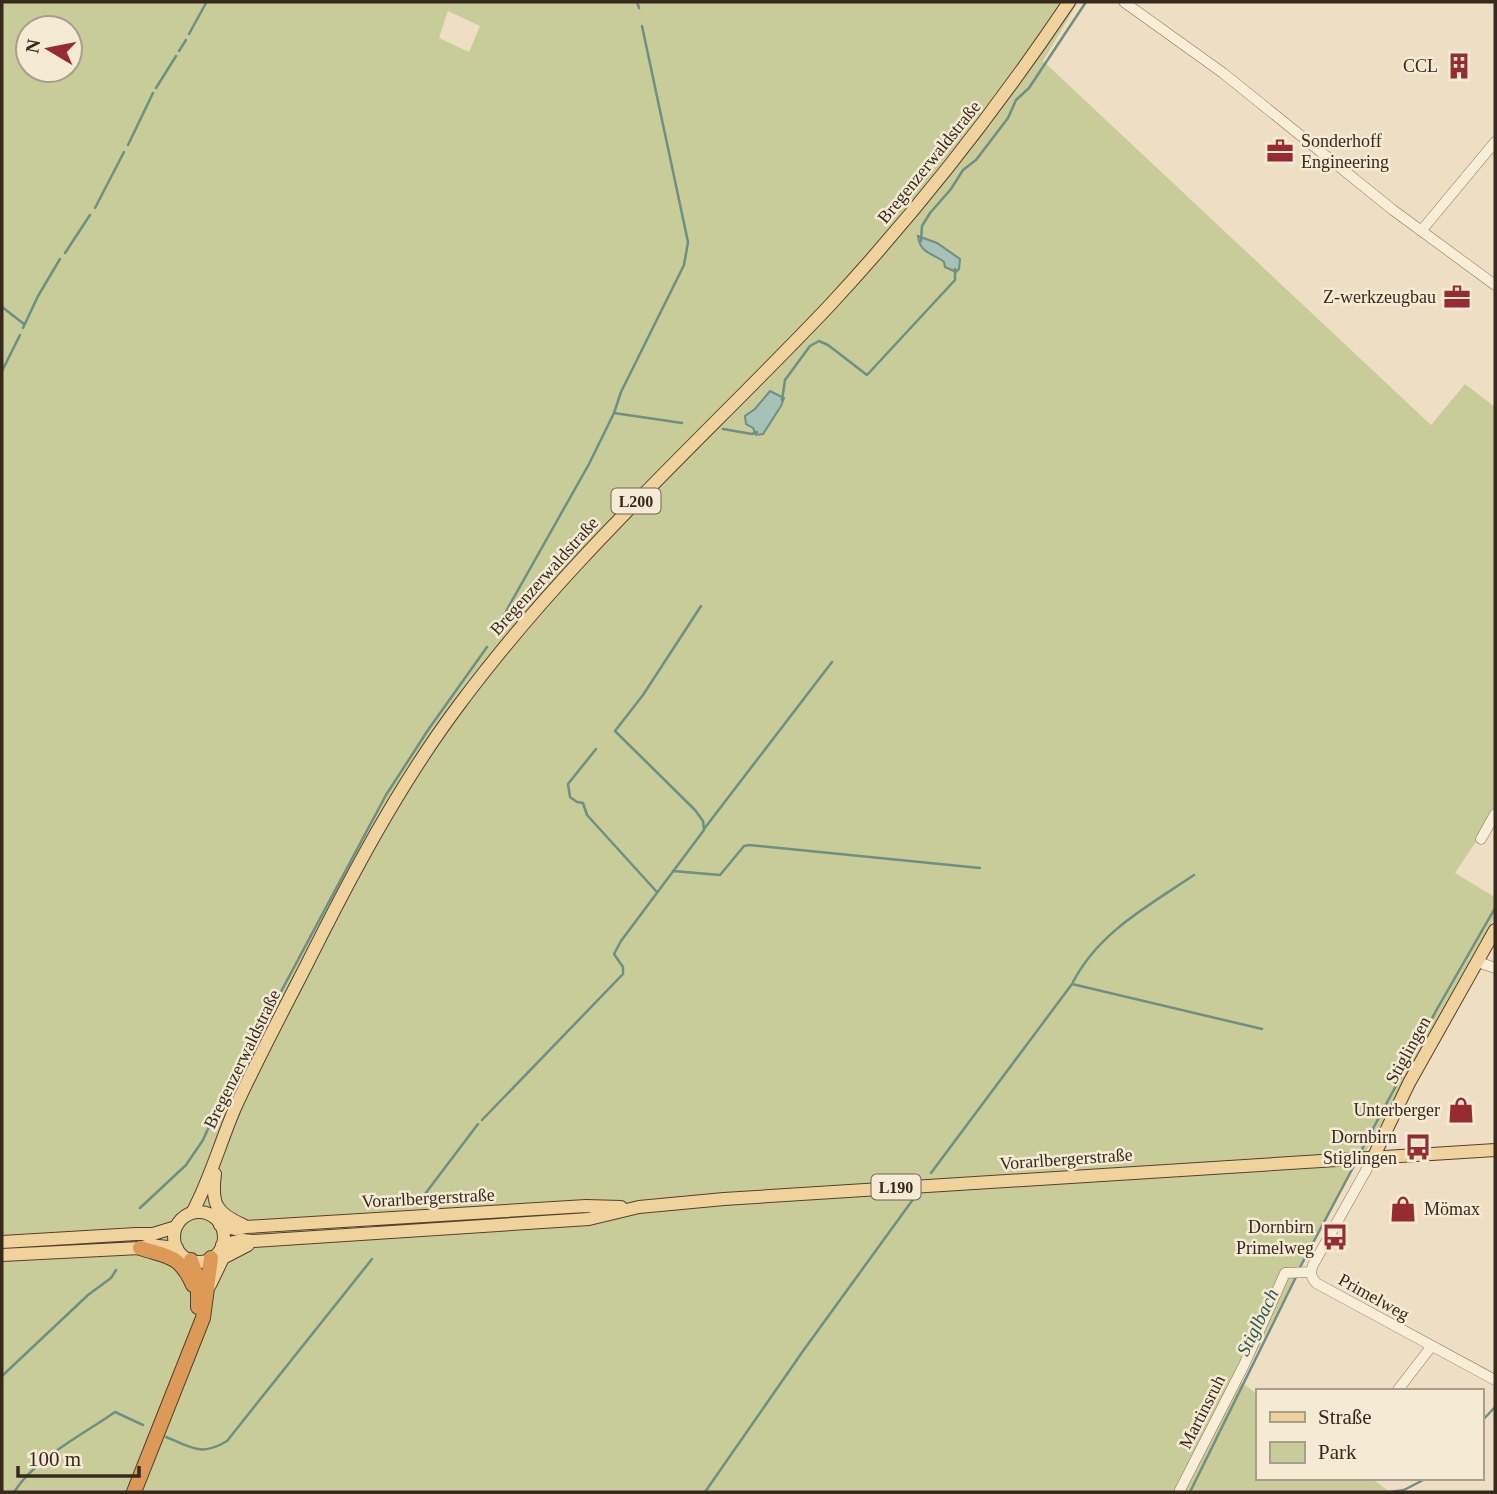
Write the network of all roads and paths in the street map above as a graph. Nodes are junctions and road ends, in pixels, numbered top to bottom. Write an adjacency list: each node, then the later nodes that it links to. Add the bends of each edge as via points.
1 (1069, 2): 12 (main road, Bregenzerwaldstraße / L200, via 963,150 899,227 830,305 558,584 457,707 371,842 236,1106)
2 (1124, 2): 4 (street, via 1223,73)
3 (1495, 142): 4 (street)
4 (1421, 231): 5 (street)
5 (1495, 285)
6 (1495, 814): 7 (street)
7 (1481, 839)
8 (1495, 930): 9 (main road, Stiglingen)
9 (1478, 962): 10 (street); 13 (main road, Stiglingen)
10 (1495, 968)
11 (1495, 1150): 13 (main road, Vorarlbergerstraße / L190)
12 (215, 1157): 14 (main road, Bregenzerwaldstraße / L200); 19 (main road, via 216,1204 224,1216); 21 (main road, via 187,1205)
13 (1370, 1158): 15 (main road, Vorarlbergerstraße / L190); 30 (street)
14 (206, 1184): 16 (main road, Bregenzerwaldstraße / L200); 17 (main road, Bregenzerwaldstraße / L200, via 207,1205)
15 (639, 1207): 19 (main road, Vorarlbergerstraße / L190, via 586,1206); 22 (main road, Vorarlbergerstraße / L190, via 589,1219)
16 (192, 1213): 17 (main road, Vorarlbergerstraße / L190, via 202,1212); 18 (main road)
17 (216, 1220): 19 (main road, Vorarlbergerstraße / L190, via 235,1229); 24 (main road, via 224,1236)
18 (176, 1227): 21 (main road); 25 (main road)
19 (246, 1227)
20 (90, 1237): 21 (main road); 23 (main road); 26 (main road, via 80,1244 59,1246)
21 (138, 1241): 25 (main road); 26 (main road); 32 (highway, via 181,1264)
22 (253, 1241): 24 (main road, Vorarlbergerstraße / L190); 31 (main road, via 223,1258)
23 (2, 1242)
24 (222, 1245): 28 (main road)
25 (177, 1248): 29 (main road)
26 (54, 1252): 27 (main road)
27 (2, 1255)
28 (211, 1258): 29 (main road); 31 (highway)
29 (191, 1260): 32 (highway, via 198,1280)
30 (1307, 1272): 33 (street, Primelweg, via 1316,1283); 38 (street, Martinsruh, via 1285,1273)
31 (208, 1289): 37 (highway, via 204,1318)
32 (198, 1305): 36 (highway)
33 (1431, 1347): 34 (street, Primelweg); 35 (street)
34 (1495, 1380)
35 (1399, 1389)
36 (126, 1492)
37 (134, 1492)
38 (1179, 1492)

